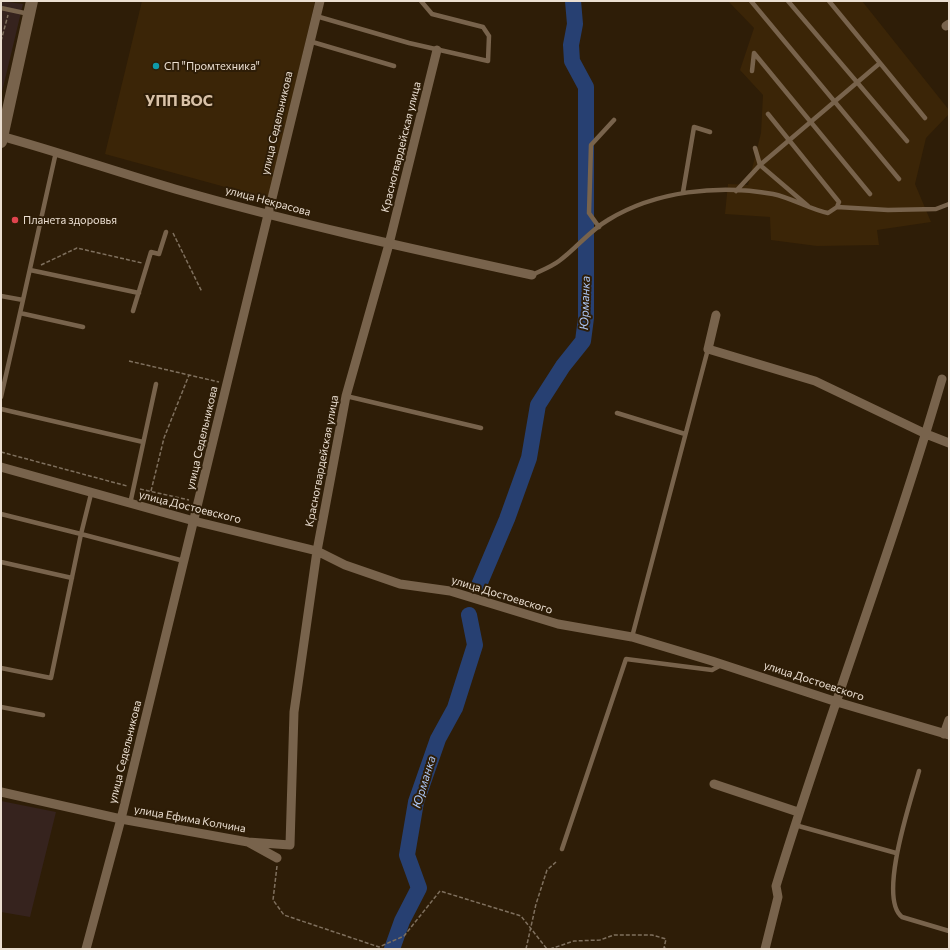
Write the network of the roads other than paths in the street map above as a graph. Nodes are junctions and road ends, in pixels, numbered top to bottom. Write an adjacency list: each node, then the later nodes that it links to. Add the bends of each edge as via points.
1 (32, 1): 8 (main road)
2 (320, 1): 9 (street, улица Седельникова)
3 (421, 1): 11 (lane, via 432,14 483,27 489,36 488,61)
4 (751, 1): 16 (lane)
5 (788, 1): 15 (lane)
6 (829, 1): 12 (lane)
7 (1, 8): 8 (lane)
8 (29, 14): 22 (main road)
9 (316, 16): 10 (street, улица Седельникова); 11 (lane)
10 (309, 41): 13 (lane); 35 (street, улица Седельникова)
11 (437, 50): 38 (street, Красногвардейская улица)
12 (880, 63): 15 (lane); 18 (lane)
13 (394, 66)
14 (752, 71): 20 (lane, via 754,53)
15 (857, 83): 16 (lane); 24 (lane)
16 (835, 101): 20 (lane); 28 (lane)
17 (768, 114): 23 (lane)
18 (925, 118)
19 (614, 120): 36 (lane, via 590,145 589,213)
20 (811, 121): 23 (lane); 31 (lane)
21 (710, 132): 30 (lane, via 694,127)
22 (2, 138): 26 (street, улица Некрасова)
23 (788, 141): 27 (lane); 33 (lane, via 839,202)
24 (907, 141)
25 (755, 148): 27 (lane)
26 (56, 152): 35 (street, улица Некрасова); 39 (lane)
27 (760, 165): 29 (lane); 34 (lane)
28 (899, 179)
29 (736, 191): 30 (lane); 34 (lane, via 773,194)
30 (683, 192): 36 (lane, via 633,208 607,220)
31 (870, 194)
32 (949, 204): 33 (lane, via 936,209)
33 (837, 207): 34 (lane, via 828,213)
34 (813, 210)
35 (268, 214): 38 (street, улица Некрасова); 64 (street, улица Седельникова)
36 (597, 228): 40 (lane, via 558,262)
37 (166, 232): 41 (lane, via 159,254 151,252)
38 (389, 244): 40 (street, улица Некрасова); 51 (street, Красногвардейская улица)
39 (30, 270): 41 (lane); 43 (lane)
40 (532, 275)
41 (139, 293): 44 (lane)
42 (1, 296): 43 (lane)
43 (23, 300): 45 (lane)
44 (133, 311)
45 (20, 313): 47 (lane); 52 (lane)
46 (716, 315): 48 (street)
47 (83, 327)
48 (708, 349): 56 (lane); 57 (street, via 815,380)
49 (942, 379): 57 (street)
50 (156, 384): 58 (lane)
51 (346, 396): 55 (lane); 66 (street, Красногвардейская улица)
52 (1, 397)
53 (1, 409): 58 (lane)
54 (617, 413): 56 (lane)
55 (481, 428)
56 (686, 434): 70 (lane)
57 (926, 434): 59 (street); 73 (street)
58 (143, 442): 62 (lane)
59 (949, 443)
60 (1, 467): 61 (street, улица Достоевского)
61 (91, 494): 62 (street, улица Достоевского); 65 (lane)
62 (130, 504): 64 (street, улица Достоевского)
63 (1, 514): 65 (lane)
64 (194, 521): 66 (street, улица Достоевского); 67 (street, улица Седельникова)
65 (81, 534): 67 (lane); 69 (lane)
66 (317, 551): 70 (street, улица Достоевского, via 345,565 400,584 450,591 558,624); 84 (street, Красногвардейская улица, via 294,712 290,845)
67 (184, 561): 82 (street, улица Седельникова)
68 (1, 562): 69 (lane)
69 (72, 578): 72 (lane, via 51,678)
70 (632, 638): 71 (street, улица Достоевского)
71 (722, 664): 73 (street, улица Достоевского); 85 (lane, via 712,670 626,660)
72 (1, 668)
73 (838, 702): 77 (street, улица Достоевского); 81 (street)
74 (1, 707): 75 (lane)
75 (43, 715)
76 (949, 720): 77 (street)
77 (947, 735)
78 (919, 771): 86 (lane)
79 (714, 784): 81 (street)
80 (1, 792): 82 (street, улица Ефима Колчина)
81 (798, 812): 83 (street)
82 (121, 819): 84 (street, улица Ефима Колчина); 89 (street, улица Седельникова)
83 (795, 825): 86 (lane); 90 (street, via 776,886 778,897)
84 (248, 842): 87 (street, улица Ефима Колчина)
85 (562, 850)
86 (896, 853): 88 (lane, via 893,884 894,906 897,913 902,917)
87 (277, 858)
88 (949, 931)
89 (86, 949)
90 (765, 949)

